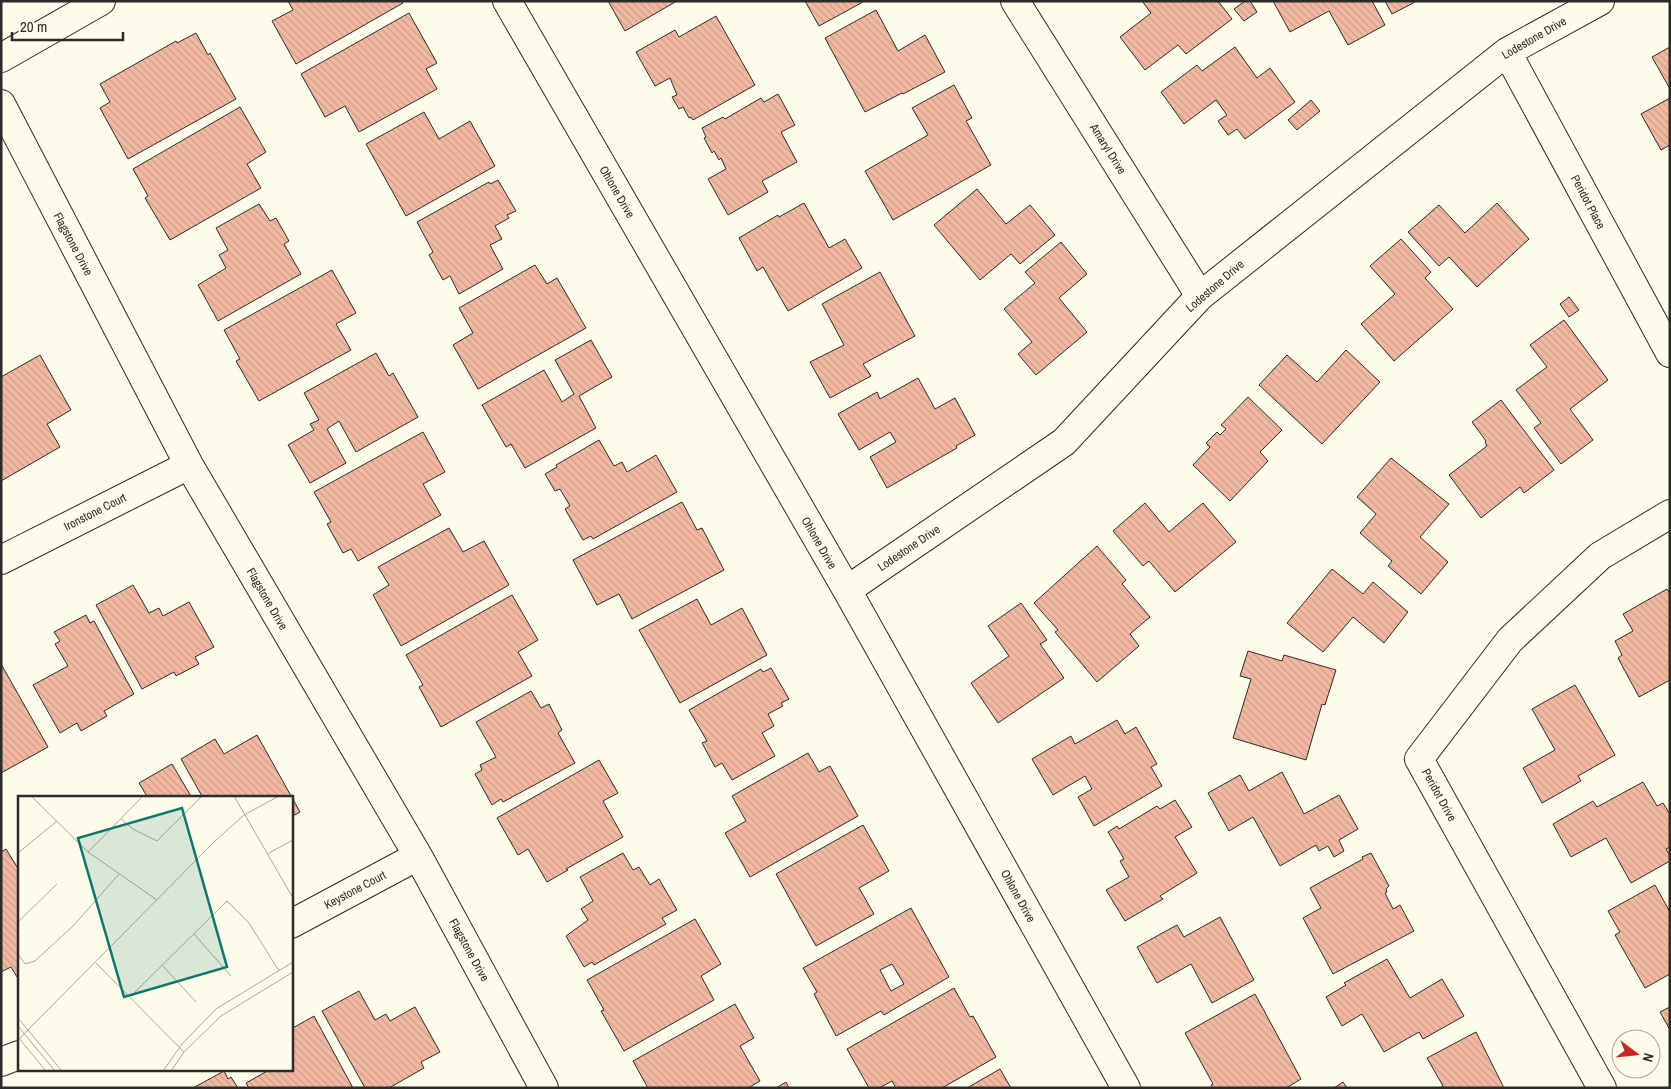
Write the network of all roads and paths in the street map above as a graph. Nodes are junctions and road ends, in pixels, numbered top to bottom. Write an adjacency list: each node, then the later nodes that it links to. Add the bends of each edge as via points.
1 (102, 1): 6 (street)
2 (507, 1): 13 (street, Ohlone Drive)
3 (1015, 1): 8 (street, Amaryl Drive)
4 (1600, 1): 5 (street, Lodestone Drive)
5 (1507, 52): 8 (street, Lodestone Drive); 9 (street, Peridot Place)
6 (1, 58)
7 (1, 104): 10 (street, Flagstone Drive)
8 (1200, 296): 13 (street, Lodestone Drive, via 1064,442)
9 (1670, 353)
10 (189, 465): 12 (street, Ironstone Court); 14 (street, Flagstone Drive)
11 (1670, 514): 20 (street, Peridot Drive, via 1600,556 1510,640 1419,759)
12 (1, 560)
13 (847, 590): 19 (street, Ohlone Drive)
14 (418, 856): 15 (street, Keystone Court); 18 (street, Flagstone Drive)
15 (292, 923)
16 (18, 1055): 17 (street)
17 (1, 1062)
18 (544, 1088)
19 (1126, 1088)
20 (1602, 1088)

